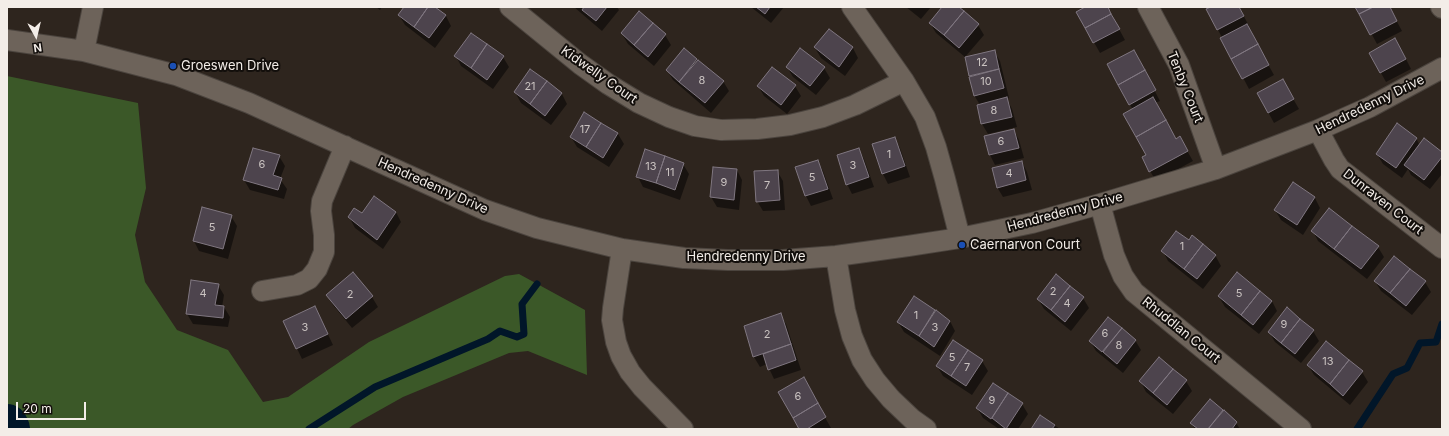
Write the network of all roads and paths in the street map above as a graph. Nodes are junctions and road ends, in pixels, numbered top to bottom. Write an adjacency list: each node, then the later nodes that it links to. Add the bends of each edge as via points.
1 (93, 7): 6 (street)
2 (510, 7): 8 (street, Kidwelly Court, via 608,84 639,103 695,126 743,130 790,125 823,117 855,105)
3 (852, 7): 8 (street)
4 (1148, 7): 11 (street, Tenby Court, via 1179,65)
5 (7, 40): 6 (street, Hendredenny Drive)
6 (84, 51): 10 (street, Hendredenny Drive, via 176,75 249,103)
7 (1442, 68): 9 (street, Hendredenny Drive, via 1370,107)
8 (904, 81): 13 (street, via 925,117 936,147)
9 (1318, 130): 11 (street, Hendredenny Drive); 14 (street, Dunraven Court, via 1340,168)
10 (345, 146): 15 (street, Hendredenny Drive, via 511,219); 17 (street, via 322,201 324,252 318,269 309,280 297,285)
11 (1216, 169): 12 (street, Hendredenny Drive)
12 (1100, 204): 13 (street, Hendredenny Drive, via 1032,223); 20 (street, Rhuddlan Court, via 1114,255 1123,276 1134,292)
13 (960, 238): 16 (street, Hendredenny Drive)
14 (1442, 248)
15 (622, 249): 16 (street, Hendredenny Drive, via 684,258 721,260 783,260); 18 (street, via 612,308 616,342 630,372)
16 (836, 256): 19 (street, via 845,310 862,360 891,399)
17 (262, 291)
18 (683, 429)
19 (926, 429)
20 (1301, 429)

